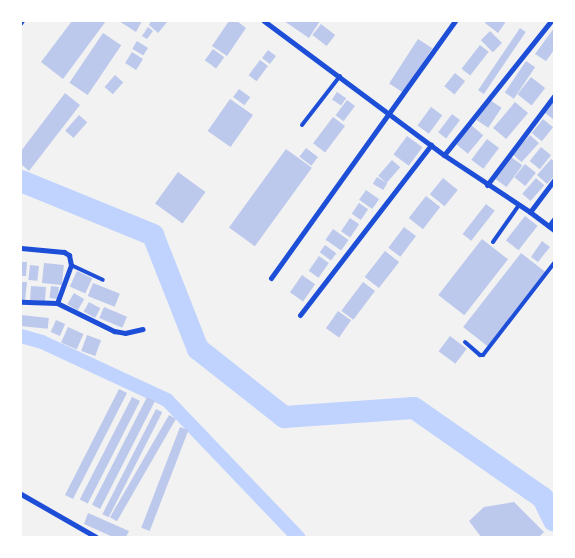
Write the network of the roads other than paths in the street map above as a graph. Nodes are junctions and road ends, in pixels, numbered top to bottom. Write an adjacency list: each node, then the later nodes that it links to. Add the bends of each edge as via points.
1 (264, 21): 4 (street)
2 (455, 21): 6 (street)
3 (551, 21): 9 (street)
4 (340, 76): 6 (street); 7 (lane)
5 (554, 96): 11 (street)
6 (390, 112): 8 (street); 21 (street)
7 (302, 125)
8 (431, 145): 9 (street); 25 (street)
9 (444, 155): 11 (street)
10 (554, 180): 13 (street)
11 (488, 185): 12 (street)
12 (519, 205): 13 (street); 17 (lane)
13 (530, 212): 15 (street)
14 (554, 219): 15 (street)
15 (549, 226): 16 (street)
16 (554, 230)
17 (493, 242)
18 (21, 248): 20 (street, via 64,252)
19 (554, 263): 27 (lane, via 484,355)
20 (72, 266): 22 (lane); 24 (street)
21 (271, 278)
22 (103, 280)
23 (21, 302): 24 (street)
24 (57, 302): 26 (street, via 114,331 125,334)
25 (300, 315)
26 (142, 329)
27 (465, 342)
28 (21, 494): 29 (street)
29 (96, 537)

